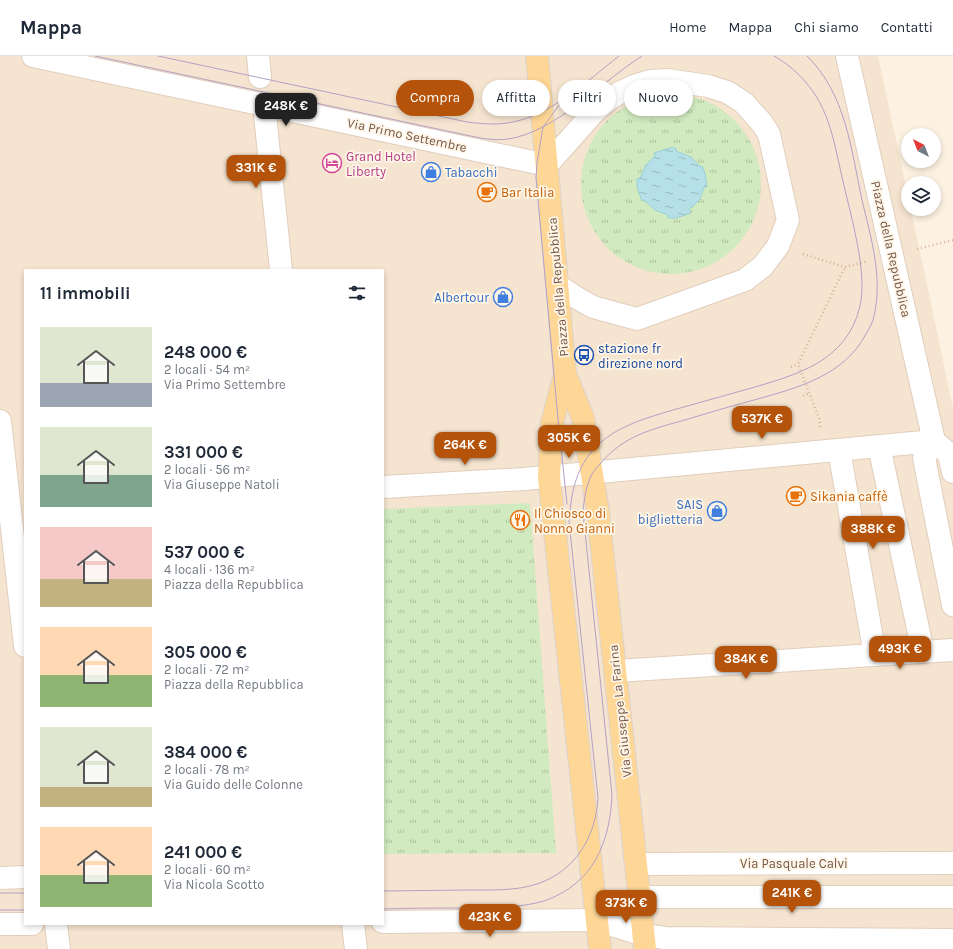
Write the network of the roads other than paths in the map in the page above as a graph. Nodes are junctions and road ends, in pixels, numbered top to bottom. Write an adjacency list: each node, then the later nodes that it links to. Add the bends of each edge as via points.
1 (33, 56): 4 (street, Via Primo Settembre)
2 (537, 56): 5 (main road, Piazza della Repubblica)
3 (847, 56): 10 (street, Piazza della Repubblica)
4 (264, 105): 5 (street, Via Primo Settembre); 6 (street)
5 (547, 165): 7 (main road, Piazza della Repubblica); 7 (street, via 595,111 619,93 634,86 667,80 708,86 727,92 743,102 769,134 788,220 778,246 763,266 745,280 637,319 593,307)
6 (282, 269)
7 (558, 285): 8 (main road, Piazza della Repubblica)
8 (565, 374): 14 (main road, Via Giuseppe La Farina, via 583,418); 15 (main road, via 552,423)
9 (0, 420): 17 (street)
10 (934, 441): 11 (street); 13 (street, via 949,454); 18 (street, via 924,458)
11 (879, 446): 12 (street); 21 (street)
12 (830, 451): 14 (street); 22 (street)
13 (953, 472)
14 (592, 473): 15 (street); 23 (main road, Via Giuseppe La Farina)
15 (549, 477): 16 (street); 30 (main road)
16 (384, 487)
17 (12, 508): 19 (street)
18 (953, 605)
19 (24, 635)
20 (953, 650): 21 (street)
21 (923, 652): 22 (street)
22 (875, 655): 23 (street)
23 (616, 671): 25 (main road, Via Giuseppe La Farina)
24 (953, 863): 25 (street, Via Pasquale Calvi)
25 (636, 864): 28 (main road, Via Giuseppe La Farina)
26 (24, 877): 27 (street)
27 (0, 878)
28 (639, 897): 29 (street); 30 (street); 37 (main road, Via Giuseppe La Farina)
29 (949, 897)
30 (596, 920): 31 (street); 37 (street); 40 (main road)
31 (384, 922)
32 (0, 924): 33 (street)
33 (24, 924)
34 (56, 925): 38 (street)
35 (353, 925): 39 (street)
36 (953, 940): 37 (street, via 665,938)
37 (644, 942)
38 (58, 949)
39 (356, 949)
40 (600, 949)

